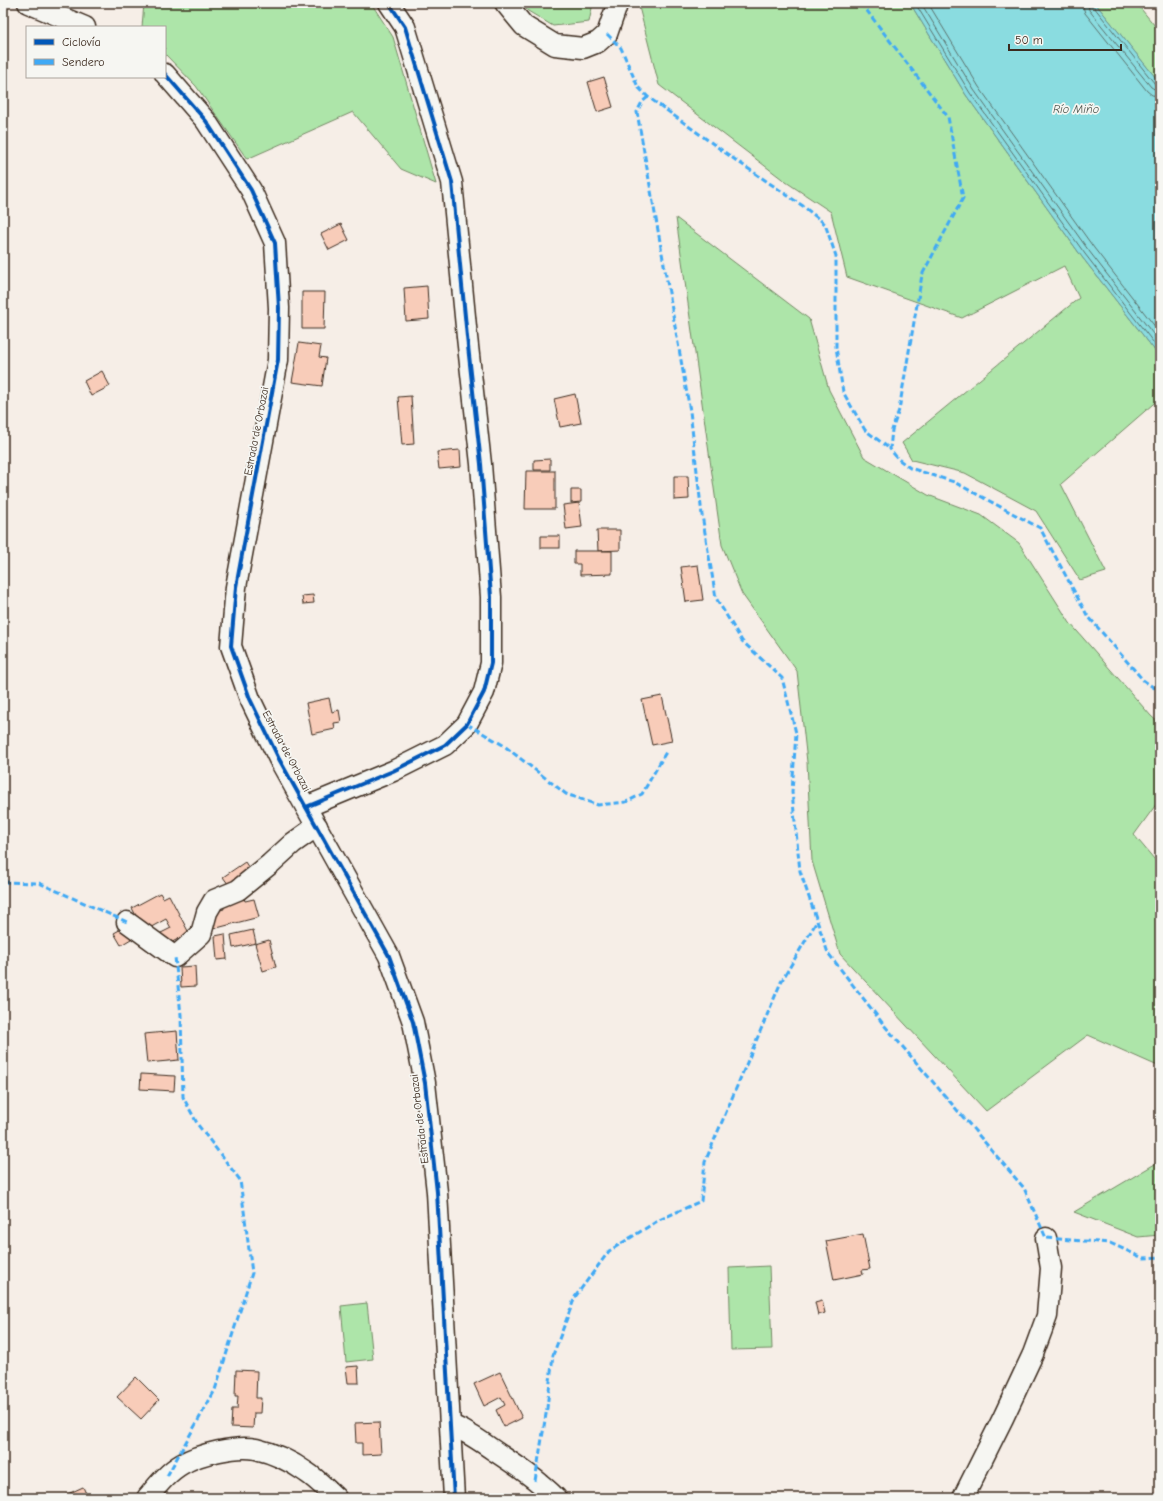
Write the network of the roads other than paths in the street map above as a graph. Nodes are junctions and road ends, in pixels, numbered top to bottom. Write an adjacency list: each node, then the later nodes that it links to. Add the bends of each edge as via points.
1 (28, 3): 5 (street)
2 (389, 3): 7 (street, via 405,27 452,182 481,464 491,597 491,663 484,692 466,724 445,746)
3 (505, 3): 4 (street, via 524,26 555,45 583,48 598,42 607,34 616,8)
4 (615, 3)
5 (83, 26)
6 (166, 75): 7 (street, Estrada de Orbazai, via 206,121 251,190 275,244 279,308 278,360 236,587 231,646 250,699)
7 (306, 807): 8 (street, Estrada de Orbazai)
8 (317, 826): 9 (street, via 238,890 214,900 206,912 201,934 175,957); 11 (street, Estrada de Orbazai, via 389,956 413,1022 425,1083 437,1192)
9 (127, 922)
10 (1046, 1238): 16 (street, via 1051,1268 1047,1316 1004,1418)
11 (451, 1425): 14 (street, Estrada de Orbazai); 15 (street, via 465,1430 516,1465)
12 (147, 1498): 13 (street, via 181,1464 200,1455 228,1449 254,1449 279,1457 307,1472)
13 (336, 1498)
14 (454, 1498)
15 (556, 1498)
16 (964, 1498)

